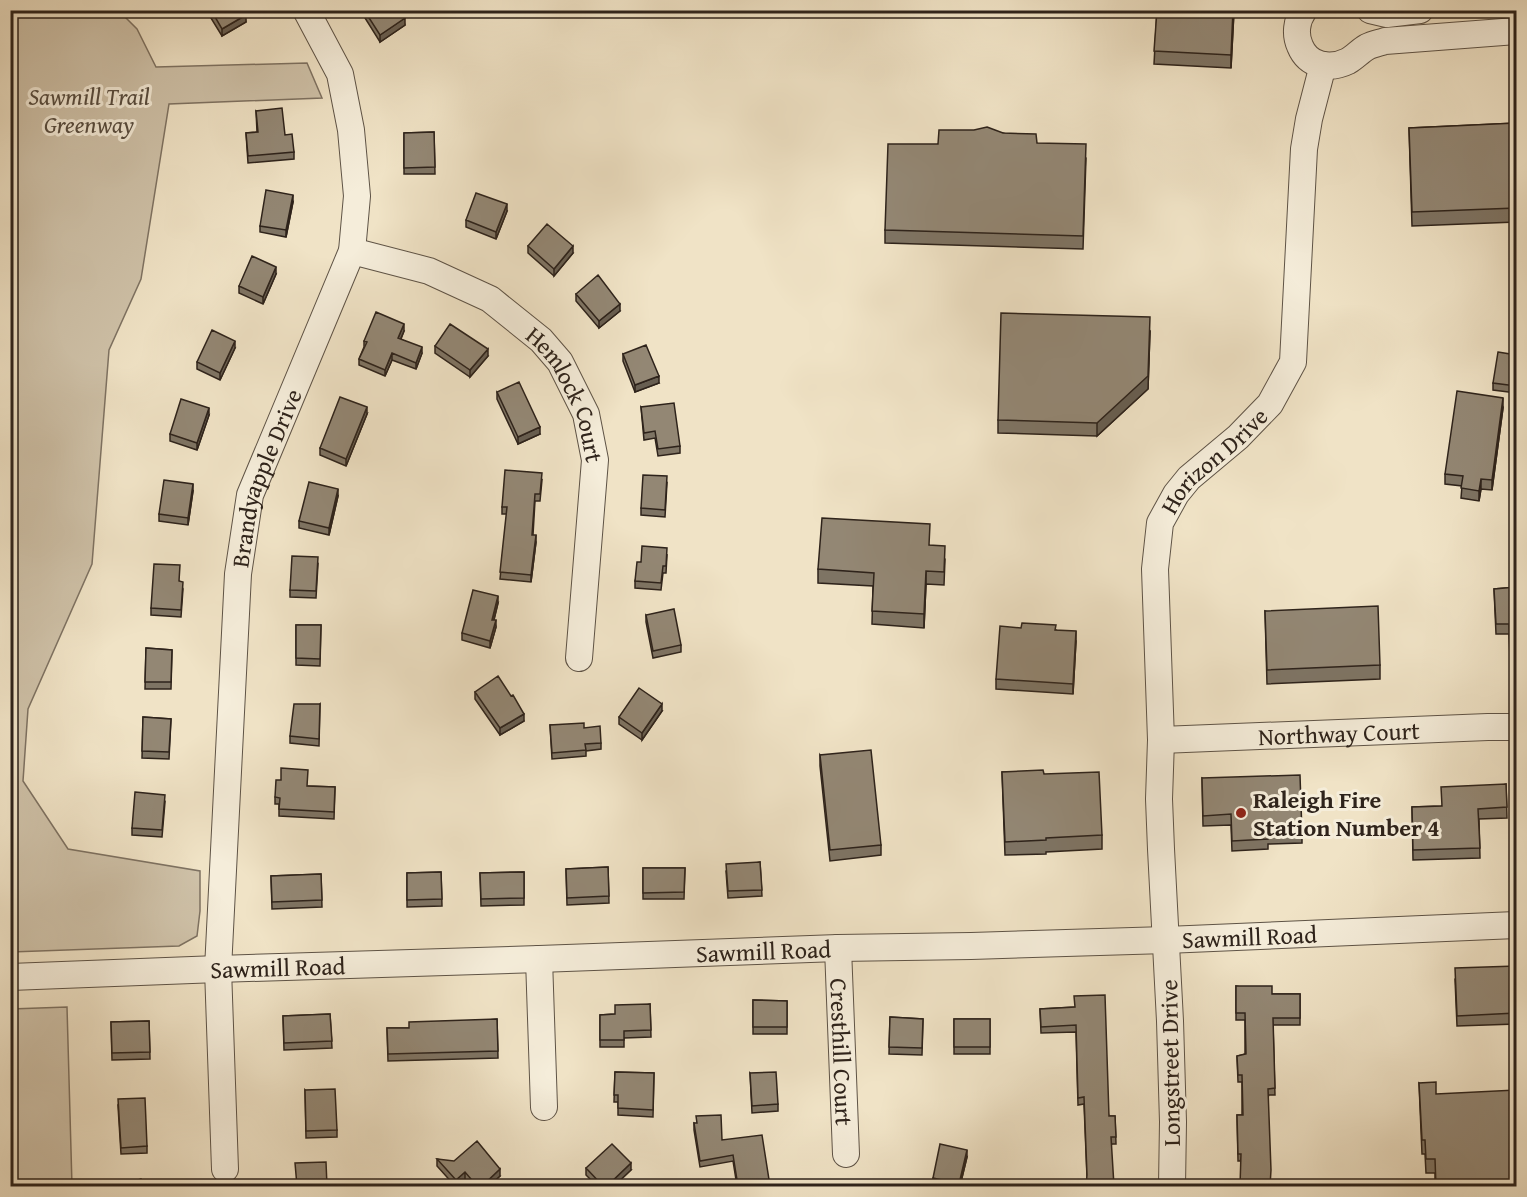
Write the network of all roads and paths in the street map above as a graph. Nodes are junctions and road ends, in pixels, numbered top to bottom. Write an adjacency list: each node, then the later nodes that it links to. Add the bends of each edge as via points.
1 (306, 10): 7 (street, Brandyapple Drive, via 340,74 351,130 357,196)
2 (1304, 10): 6 (street, via 1297,25 1300,46 1314,63)
3 (1370, 10): 4 (street, via 1387,14)
4 (1420, 10)
5 (1516, 31): 6 (street, via 1385,41 1368,46 1349,60)
6 (1323, 66): 10 (street, Horizon Drive, via 1304,149 1293,362 1270,404 1190,478 1160,523 1155,569)
7 (352, 251): 8 (street, Hemlock Court, via 429,271 490,299 541,340 560,362 586,414 595,460); 15 (street, Brandyapple Drive, via 250,495 238,574)
8 (579, 658)
9 (1516, 728): 10 (street, Northway Court)
10 (1161, 740): 12 (street, Horizon Drive)
11 (1516, 925): 12 (street, Sawmill Road)
12 (1166, 940): 13 (street, Sawmill Road); 20 (street, Longstreet Drive)
13 (838, 948): 14 (street, Sawmill Road); 18 (street, Cresthill Court)
14 (539, 959): 15 (street, Sawmill Road); 17 (street)
15 (218, 969): 16 (street, Sawmill Road); 19 (street, Brandyapple Drive)
16 (10, 977)
17 (544, 1107)
18 (846, 1154)
19 (225, 1169)
20 (1172, 1186)

